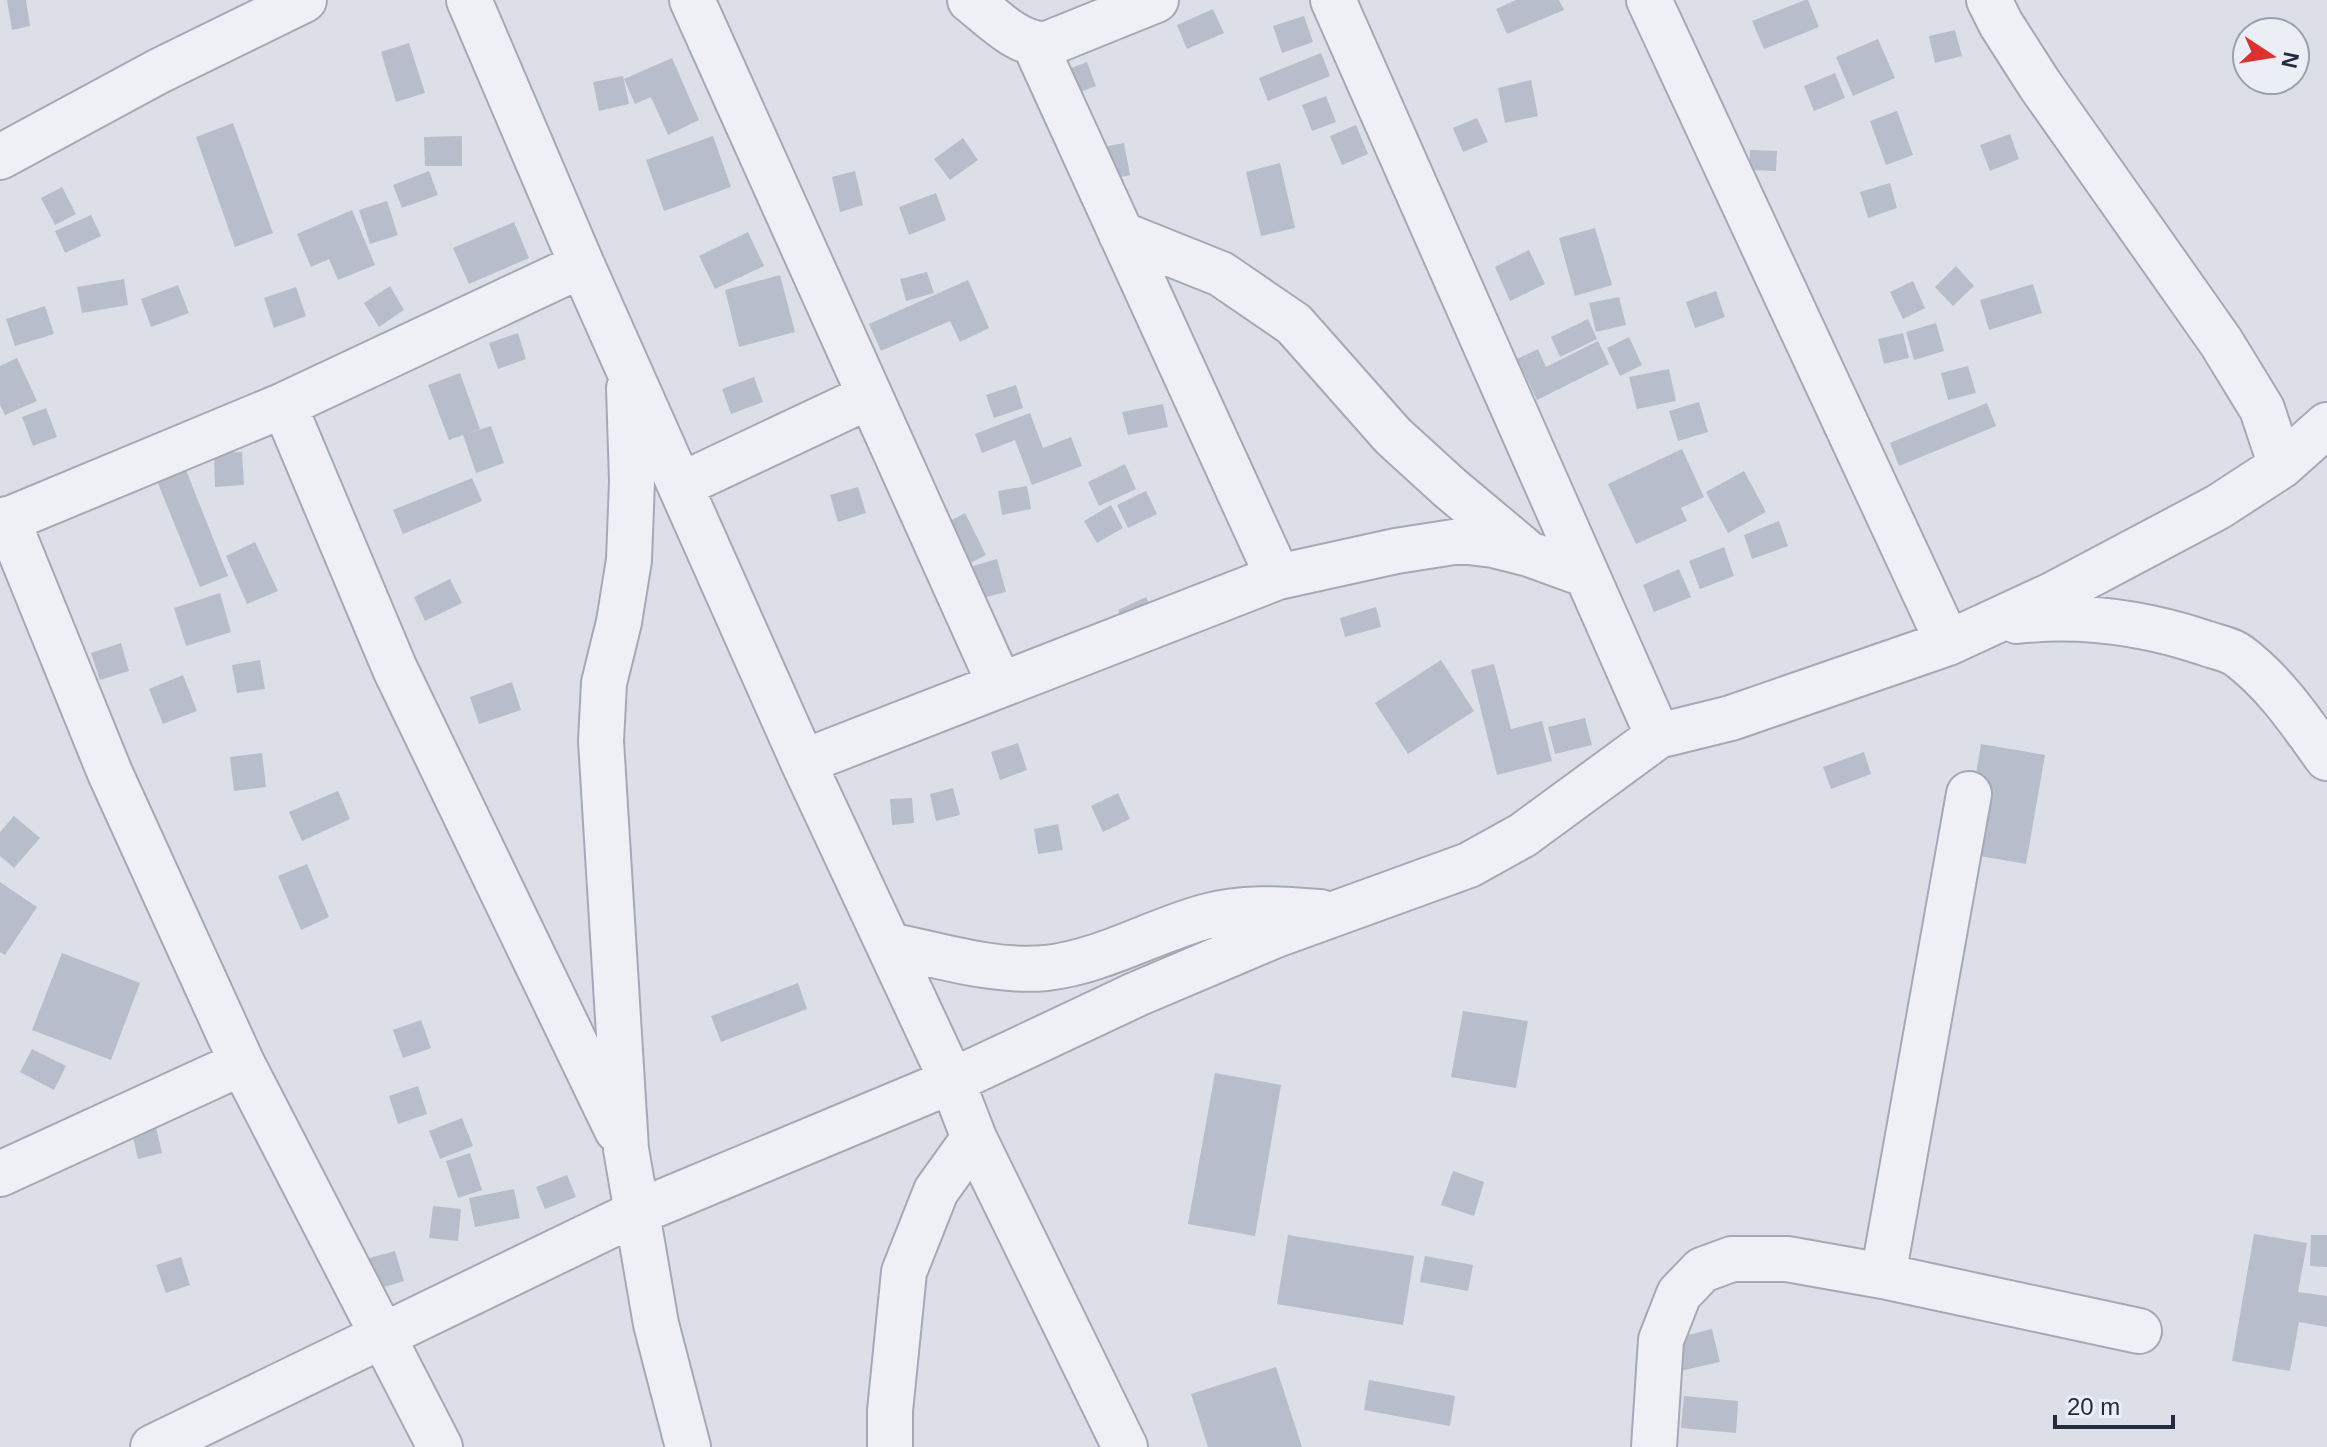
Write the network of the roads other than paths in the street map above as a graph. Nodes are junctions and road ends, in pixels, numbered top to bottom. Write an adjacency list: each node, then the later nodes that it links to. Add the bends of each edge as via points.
1 (304, 0): 10 (street)
2 (469, 0): 12 (street)
3 (692, 0): 14 (street)
4 (970, 0): 9 (street)
5 (1156, 0): 9 (street)
6 (1333, 0): 21 (street)
7 (1649, 0): 24 (street)
8 (1989, 0): 17 (street, via 2040,85 2221,342 2262,409)
9 (1035, 45): 11 (street)
10 (0, 157)
11 (1121, 234): 20 (street, via 1221,274 1294,324 1393,436); 22 (street)
12 (582, 265): 13 (street); 15 (street)
13 (629, 365): 18 (street); 35 (street, via 629,560 604,683 601,741)
14 (870, 396): 18 (street); 25 (street)
15 (284, 405): 19 (street); 35 (street, via 395,669)
16 (2327, 425): 17 (street)
17 (2281, 466): 23 (street, via 2151,545)
18 (681, 485): 28 (street)
19 (4, 521): 32 (street, via 110,773)
20 (1529, 554): 21 (street); 22 (street, via 1460,541)
21 (1587, 575): 26 (street)
22 (1278, 577): 25 (street)
23 (1991, 623): 24 (street); 27 (street, via 2076,618 2173,632 2237,653 2271,684)
24 (1948, 643): 26 (street, via 1731,718)
25 (1000, 685): 28 (street)
26 (1658, 736): 30 (street, via 1523,835 1469,865)
27 (2327, 758)
28 (803, 762): 31 (street)
29 (1969, 794): 38 (street)
30 (1338, 913): 31 (street, via 1233,911 1048,967 1010,969); 33 (street, via 1137,994)
31 (889, 945): 33 (street)
32 (242, 1063): 36 (street); 40 (street)
33 (952, 1081): 34 (street); 37 (street)
34 (974, 1138): 44 (street, via 936,1191 904,1272); 45 (street)
35 (626, 1149): 37 (street)
36 (0, 1174)
37 (638, 1212): 40 (street); 43 (street, via 656,1324)
38 (1883, 1276): 39 (street); 46 (street, via 1787,1259 1732,1259 1702,1270 1679,1294 1661,1340)
39 (2139, 1331)
40 (383, 1337): 41 (street); 42 (street)
41 (153, 1447)
42 (440, 1447)
43 (688, 1447)
44 (890, 1447)
45 (1125, 1447)
46 (1654, 1447)

